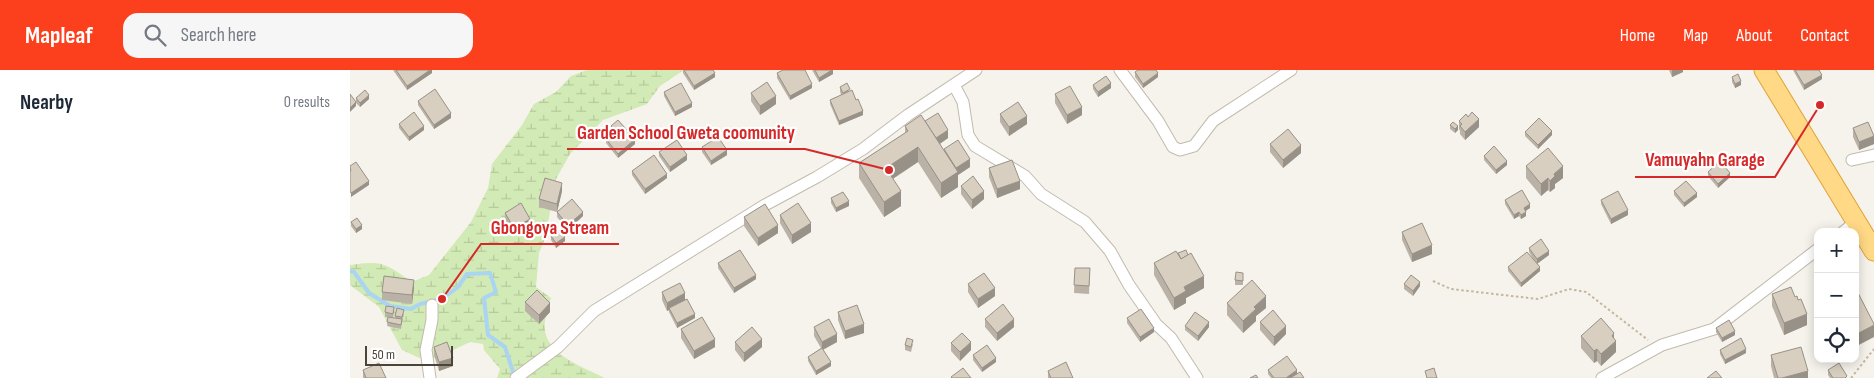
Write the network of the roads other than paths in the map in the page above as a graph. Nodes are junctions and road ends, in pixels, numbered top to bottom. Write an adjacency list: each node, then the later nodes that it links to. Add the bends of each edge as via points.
1 (976, 70): 5 (street)
2 (1120, 70): 3 (street, via 1174,147 1180,150 1194,146 1213,120)
3 (1291, 70)
4 (1764, 70): 8 (highway)
5 (954, 85): 13 (street, via 863,149 765,205 594,311 558,347); 14 (street, via 963,102 968,135 975,146 1025,176 1041,194 1085,222 1110,251 1129,286 1156,324 1171,338)
6 (1874, 155): 7 (street)
7 (1852, 160)
8 (1850, 227): 9 (highway)
9 (1874, 251)
10 (1814, 252): 15 (street, via 1714,328 1658,348)
11 (432, 305): 12 (street, via 426,350)
12 (430, 378)
13 (516, 378)
14 (1197, 378)
15 (1602, 378)

